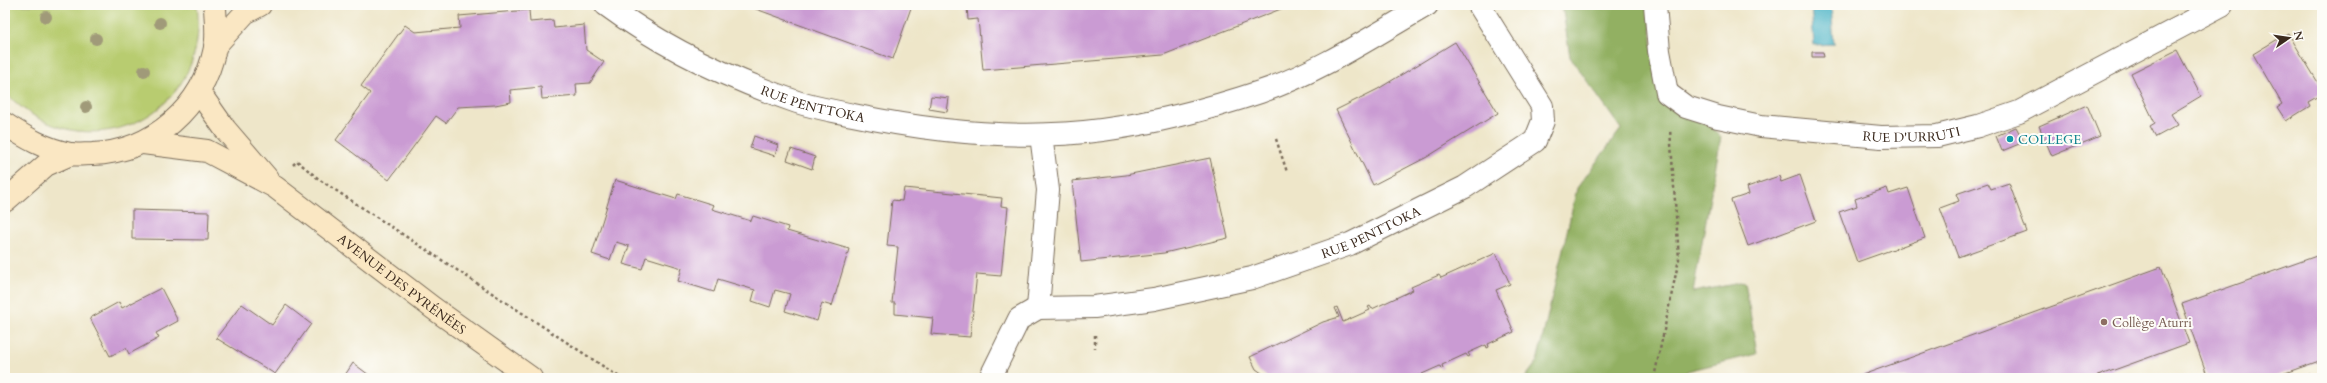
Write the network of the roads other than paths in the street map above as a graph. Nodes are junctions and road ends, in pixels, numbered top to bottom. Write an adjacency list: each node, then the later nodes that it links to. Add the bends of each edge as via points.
1 (215, 5): 8 (main road)
2 (260, 5): 8 (main road, via 245,13)
3 (606, 5): 11 (street, RUE PENTTOKA, via 636,27 721,72 799,103 873,119 958,132)
4 (1427, 5): 11 (street, RUE PENTTOKA, via 1330,62 1261,91 1182,114 1110,129)
5 (1479, 5): 16 (street, RUE PENTTOKA, via 1542,106 1543,121 1535,141 1465,187 1350,244 1252,278 1154,299 1094,307)
6 (1655, 5): 7 (street, RUE D'URRUTI, via 1659,51 1667,93 1686,107 1761,126 1882,136 1937,136 2019,112)
7 (2222, 5)
8 (215, 46): 9 (main road, via 209,70)
9 (199, 92): 12 (main road, via 175,121); 14 (main road, AVENUE DES PYRÉNÉES, via 225,129)
10 (5, 124): 13 (main road, via 31,142)
11 (1041, 135): 16 (street, via 1048,190)
12 (143, 142): 13 (main road, via 108,154); 14 (main road, AVENUE DES PYRÉNÉES, via 207,152)
13 (71, 154): 15 (main road, via 46,165)
14 (275, 187): 17 (main road, AVENUE DES PYRÉNÉES, via 433,308)
15 (5, 201)
16 (1038, 308): 18 (street, RUE PENTTOKA, via 1019,319)
17 (531, 378)
18 (990, 378)

